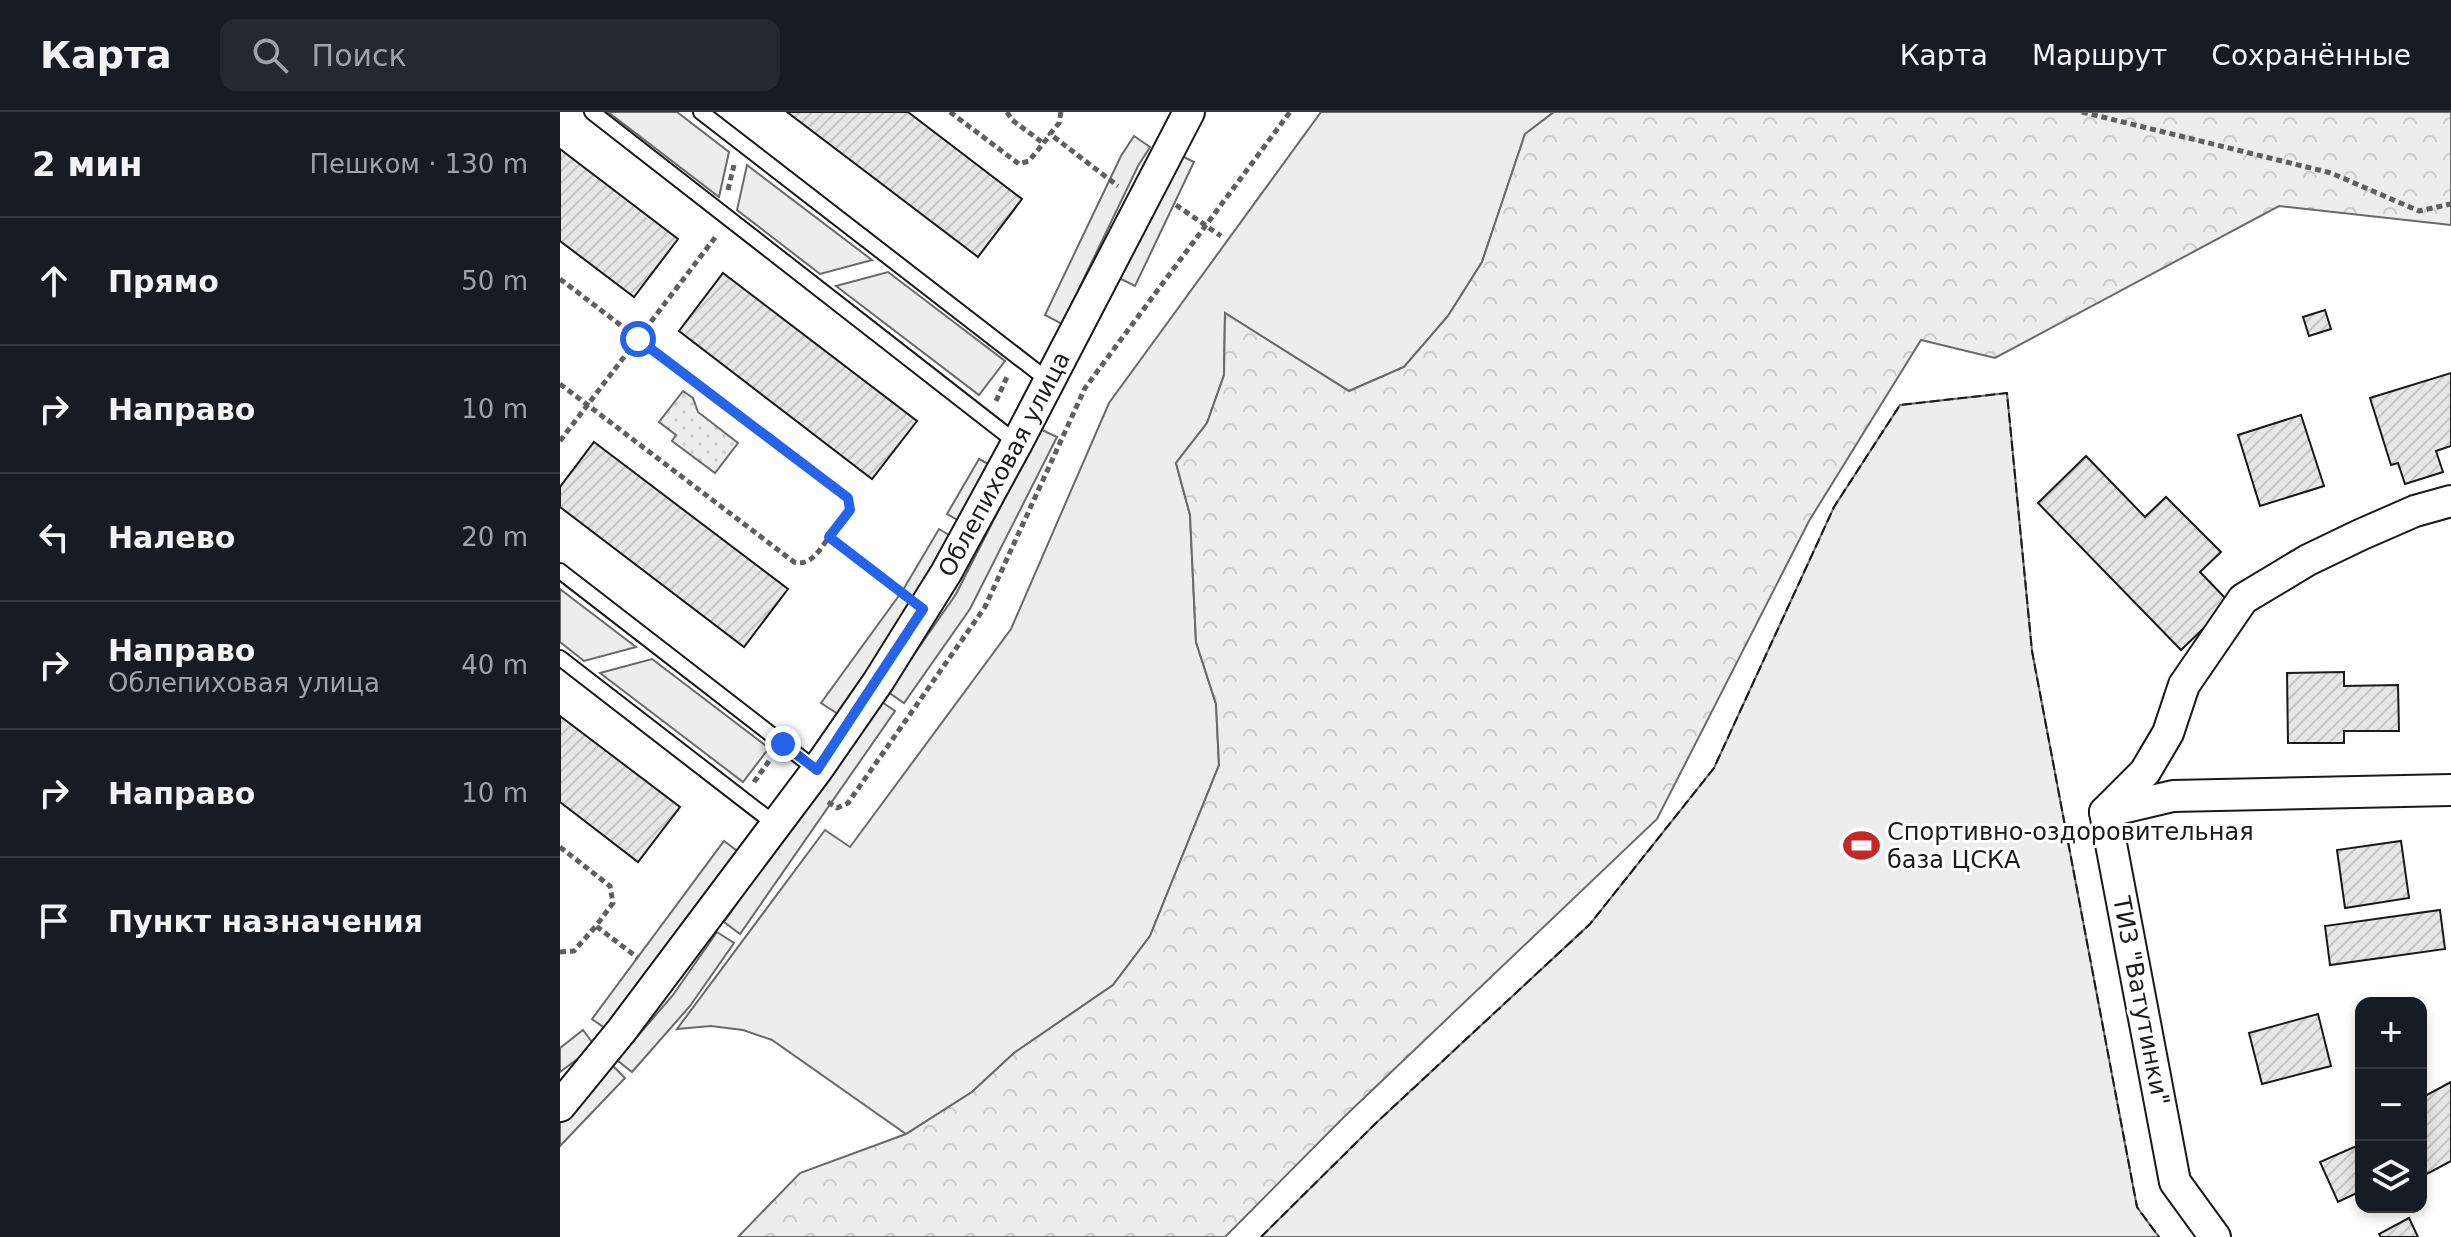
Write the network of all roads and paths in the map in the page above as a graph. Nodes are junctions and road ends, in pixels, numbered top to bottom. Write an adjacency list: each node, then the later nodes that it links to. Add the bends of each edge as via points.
1 (592, 112): 13 (lane)
2 (701, 112): 18 (lane)
3 (950, 112): 10 (path, via 1019,164 1029,161)
4 (1007, 112): 10 (path)
5 (1061, 112): 9 (path)
6 (1189, 112): 11 (street, Облепиховая улица)
7 (1290, 112): 14 (path)
8 (2082, 112): 12 (path, via 2331,173 2419,211)
9 (1050, 134): 10 (path); 11 (path)
10 (1043, 143)
11 (1146, 195): 14 (path); 19 (street, Облепиховая улица)
12 (2451, 204)
13 (730, 219): 17 (path); 22 (lane)
14 (1206, 226): 15 (path); 31 (path, via 1085,388 985,607 848,803 837,808)
15 (1221, 236)
16 (560, 279): 17 (path)
17 (638, 339): 21 (path); 26 (path, via 848,498 850,510)
18 (1017, 356): 19 (lane); 22 (path)
19 (1049, 381): 24 (street, Облепиховая улица)
20 (560, 384): 21 (path)
21 (588, 405): 23 (path); 26 (path, via 794,562 811,560)
22 (987, 420): 24 (lane)
23 (560, 441)
24 (1017, 443): 28 (street, Облепиховая улица)
25 (2451, 501): 34 (street, via 2360,535 2243,599 2184,685 2168,733 2145,772)
26 (829, 537): 28 (path)
27 (560, 571): 30 (lane)
28 (923, 609): 31 (street, Облепиховая улица)
29 (560, 658): 33 (lane)
30 (783, 744): 31 (lane); 33 (path)
31 (811, 778): 35 (street, Облепиховая улица)
32 (2451, 790): 34 (street, via 2173,796)
33 (741, 799): 35 (lane)
34 (2105, 812): 41 (street, ТИЗ "Ватутинки", via 2175,1182)
35 (775, 824): 39 (street, Облепиховая улица)
36 (560, 847): 37 (path, via 610,886 613,903)
37 (596, 926): 38 (path, via 574,951); 39 (path)
38 (560, 952)
39 (662, 976): 40 (street, Облепиховая улица)
40 (560, 1106)
41 (2215, 1237)

